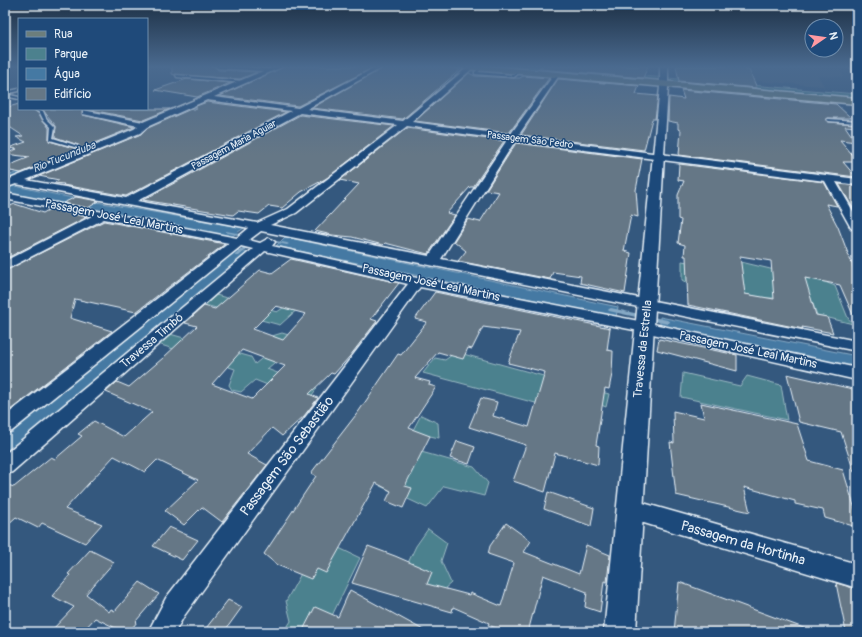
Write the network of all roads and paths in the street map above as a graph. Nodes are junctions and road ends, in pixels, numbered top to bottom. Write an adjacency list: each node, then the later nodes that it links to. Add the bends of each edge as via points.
1 (210, 96): 8 (street)
2 (327, 96): 12 (street, Passagem Maria Aguiar)
3 (440, 96): 16 (street, Travessa Timbó)
4 (542, 96): 18 (street)
5 (662, 96): 20 (street, Travessa da Estrella)
6 (808, 96): 9 (main road)
7 (851, 96): 9 (main road, via 854,98)
8 (204, 98): 12 (street, Passagem São Pedro); 17 (street)
9 (827, 98): 10 (main road)
10 (857, 101)
11 (38, 110): 19 (lane, via 53,127 51,139)
12 (298, 111): 16 (street, Passagem São Pedro); 25 (street, Passagem Maria Aguiar)
13 (86, 112): 17 (street)
14 (829, 120): 15 (lane)
15 (857, 122)
16 (405, 124): 18 (street, Passagem São Pedro); 26 (street, Travessa Timbó)
17 (144, 125): 19 (street, via 122,130); 22 (street, via 137,131)
18 (513, 138): 20 (street, Passagem São Pedro); 30 (street)
19 (77, 147): 22 (street)
20 (658, 156): 21 (street, Passagem São Pedro); 33 (street, Travessa da Estrella)
21 (829, 179): 23 (street, Passagem São Pedro); 28 (street)
22 (8, 180): 25 (street, Passagem José Leal Martins)
23 (857, 182)
24 (5, 196): 27 (street, Passagem José Leal Martins)
25 (127, 202): 29 (street, Passagem José Leal Martins)
26 (292, 211): 29 (street, Travessa Timbó); 29 (street, Travessa Timbó)
27 (103, 215): 29 (street, Passagem José Leal Martins); 31 (street)
28 (857, 228)
29 (258, 238): 30 (street, Passagem José Leal Martins); 32 (street, Passagem José Leal Martins); 36 (street, Travessa Timbó); 37 (street, Travessa Timbó)
30 (432, 262): 33 (street, Passagem José Leal Martins)
31 (5, 266)
32 (417, 282): 33 (street, Passagem José Leal Martins); 40 (street, Passagem São Sebastião, via 175,607)
33 (646, 315): 34 (street, Passagem José Leal Martins); 35 (street, Passagem José Leal Martins); 38 (street, Travessa da Estrella)
34 (857, 346)
35 (857, 374)
36 (5, 426)
37 (5, 466)
38 (629, 509): 39 (street, Passagem da Hortinha); 41 (street, Travessa da Estrella)
39 (857, 576)
40 (161, 632)
41 (620, 632)

